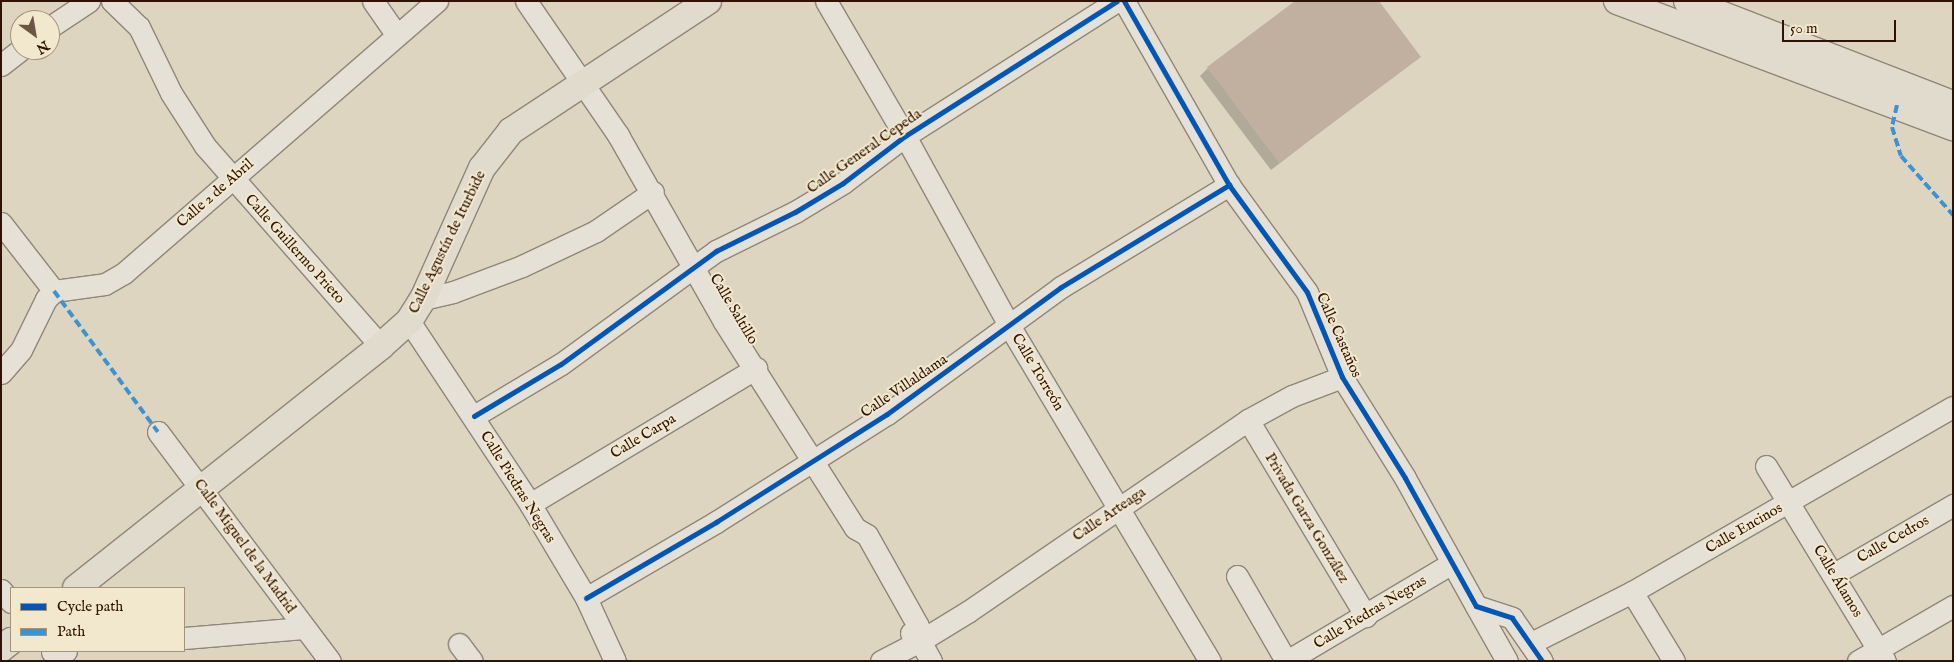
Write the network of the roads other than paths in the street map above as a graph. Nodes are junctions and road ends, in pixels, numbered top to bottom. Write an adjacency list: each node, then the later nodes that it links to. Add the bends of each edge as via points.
1 (89, 1): 12 (street)
2 (112, 1): 18 (street, Calle Guillermo Prieto, via 139,27 171,93 205,146)
3 (373, 1): 13 (street)
4 (437, 1): 13 (street, Calle 2 de Abril)
5 (526, 1): 14 (street, Calle Saltillo)
6 (708, 1): 14 (main road, Calle Agustín de Iturbide)
7 (826, 1): 17 (street, Calle Torreón)
8 (1117, 1): 17 (street, Calle General Cepeda)
9 (1124, 1): 19 (street, Calle Castaños)
10 (1617, 1): 16 (main road)
11 (1687, 1): 15 (main road)
12 (60, 20)
13 (396, 34): 18 (street, Calle 2 de Abril)
14 (582, 82): 20 (street, Calle Saltillo); 24 (main road, Calle Agustín de Iturbide, via 512,131 494,149 470,191)
15 (1953, 104)
16 (1953, 127)
17 (906, 136): 22 (street, Calle General Cepeda, via 844,183 795,212 737,238); 26 (street, Calle Torreón)
18 (232, 178): 23 (street, Calle 2 de Abril, via 124,273 105,284); 27 (street, Calle Guillermo Prieto)
19 (1229, 185): 26 (street, Calle Villaldama, via 1061,287); 30 (street, Calle Castaños, via 1307,292)
20 (653, 192): 22 (street, Calle Saltillo); 24 (street, via 596,231 522,266 452,292)
21 (1, 223): 23 (street)
22 (695, 268): 28 (street, Calle Saltillo, via 723,320); 32 (street, Calle General Cepeda, via 561,364)
23 (54, 291): 29 (street, via 46,299 21,350)
24 (423, 298): 25 (main road, Calle Agustín de Iturbide)
25 (409, 320): 27 (main road, Calle Agustín de Iturbide); 32 (street, Calle Piedras Negras)
26 (1010, 327): 35 (street, Calle Villaldama, via 887,414); 41 (street, Calle Torreón)
27 (381, 346): 37 (main road, Calle Agustín de Iturbide)
28 (756, 368): 35 (street, Calle Saltillo); 39 (street, Calle Carpa)
29 (1, 373)
30 (1342, 377): 33 (street, Calle Arteaga, via 1292,396); 42 (street, Calle Castaños, via 1405,478)
31 (1953, 407): 38 (street, Calle Encinos)
32 (474, 416): 39 (street, Calle Piedras Negras)
33 (1248, 420): 41 (street, Calle Arteaga); 52 (street, Privada Garza González)
34 (158, 432): 37 (street, Calle Miguel de la Madrid)
35 (814, 459): 48 (street, Calle Villaldama, via 716,522); 55 (street, Calle Saltillo, via 855,528 867,536 918,626)
36 (1766, 466): 38 (street, Calle Álamos)
37 (202, 487): 45 (main road, Calle Agustín de Iturbide); 53 (street, Calle Miguel de la Madrid)
38 (1788, 502): 43 (street, Calle Álamos); 47 (street, Calle Encinos)
39 (530, 504): 48 (street, Calle Piedras Negras)
40 (1953, 505): 43 (street, Calle Cedros)
41 (1120, 506): 55 (street, Calle Arteaga, via 1001,590); 64 (street, Calle Torreón)
42 (1452, 563): 50 (street, Calle Castaños); 52 (street, Calle Piedras Negras)
43 (1834, 574): 58 (street, Calle Álamos)
44 (1237, 576): 65 (street)
45 (77, 587)
46 (1, 590): 49 (street)
47 (1632, 592): 56 (street, Calle Encinos); 68 (street)
48 (586, 598): 61 (street, Calle Piedras Negras)
49 (10, 601)
50 (1476, 606): 56 (street, via 1512,618); 66 (street, Calle Castaños)
51 (1953, 606): 58 (street)
52 (1366, 616): 65 (street, Calle Piedras Negras)
53 (304, 628): 54 (street); 59 (street, Calle Miguel de la Madrid)
54 (185, 638)
55 (920, 641): 62 (street, Calle Arteaga); 63 (street, Calle Saltillo)
56 (1531, 642): 67 (street)
57 (459, 644): 60 (street)
58 (1882, 656): 69 (street)
59 (330, 661)
60 (472, 661)
61 (615, 661)
62 (882, 661)
63 (931, 661)
64 (1210, 661)
65 (1287, 661)
66 (1508, 661)
67 (1542, 661)
68 (1674, 661)
69 (1858, 661)

